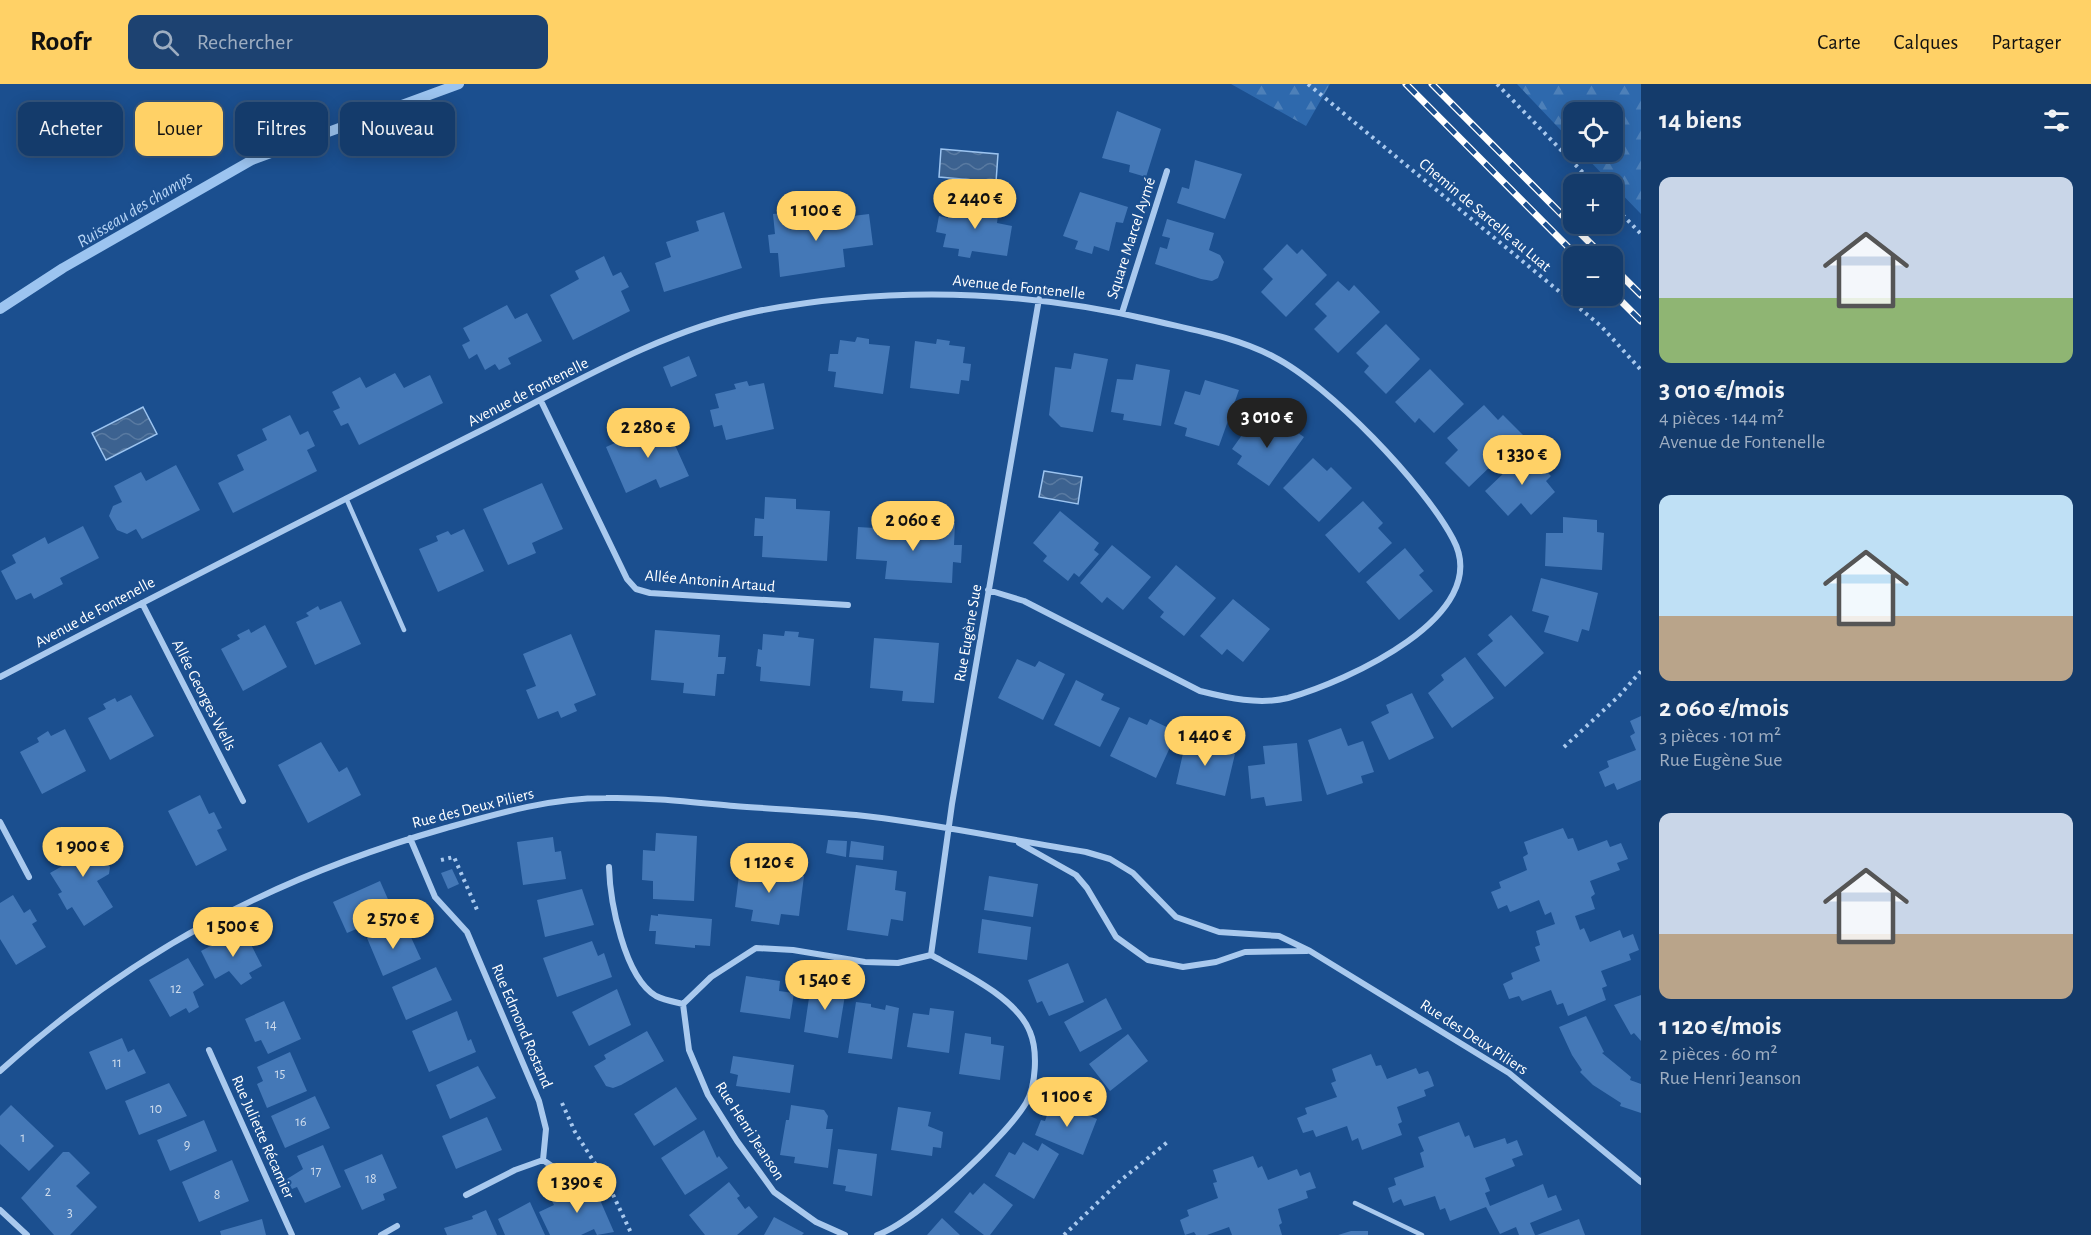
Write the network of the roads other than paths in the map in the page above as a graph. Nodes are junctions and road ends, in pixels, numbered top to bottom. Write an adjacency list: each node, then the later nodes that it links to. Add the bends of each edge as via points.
1 (1167, 171): 3 (street, Square Marcel Aymé)
2 (1039, 299): 3 (street, Avenue de Fontenelle); 4 (street, Avenue de Fontenelle, via 934,292 846,297 753,312 660,341); 6 (street, Rue Eugène Sue)
3 (1122, 313): 6 (street, Avenue de Fontenelle, via 1222,336 1274,357 1339,405 1389,456 1447,527 1459,550 1462,575 1452,598 1423,631 1358,670 1286,698 1256,701 1200,691 1024,601)
4 (541, 401): 5 (street, Avenue de Fontenelle); 8 (street, Allée Antonin Artaud, via 627,579 636,589)
5 (346, 498): 7 (street, Avenue de Fontenelle); 9 (lane)
6 (988, 590): 13 (street, Rue Eugène Sue)
7 (142, 603): 10 (street, Avenue de Fontenelle); 11 (street, Allée Georges Wells)
8 (848, 605)
9 (405, 630)
10 (0, 677)
11 (243, 801)
12 (0, 822): 17 (street)
13 (948, 829): 14 (street, Rue des Deux Piliers, via 855,815 606,798 506,810); 15 (street, Rue des Deux Piliers); 19 (street)
14 (410, 838): 22 (street, Rue des Deux Piliers, via 240,905 153,952 89,996); 23 (street, Rue Edmond Rostand, via 435,897 466,932 539,1101 546,1129)
15 (1015, 841): 18 (street, Rue des Deux Piliers, via 1110,859 1133,873 1176,917 1219,932 1279,936); 18 (street, Rue des Deux Piliers, via 1076,875 1116,937 1148,960 1183,967 1245,952)
16 (609, 867): 20 (street, via 628,958 644,985 656,996)
17 (29, 877)
18 (1310, 951): 25 (street, Rue des Deux Piliers, via 1509,1073)
19 (931, 955): 20 (street, via 898,963 756,948 720,970); 34 (street, via 986,987 1016,1010 1031,1032 1034,1080 1027,1102 984,1152 916,1213)
20 (683, 1004): 33 (street, Rue Henri Jeanson, via 688,1050 708,1095 737,1141 774,1192 816,1222)
21 (209, 1050): 31 (street, Rue Juliette Récamier)
22 (0, 1071)
23 (543, 1160): 24 (street); 26 (street)
24 (572, 1180)
25 (1641, 1182)
26 (466, 1195)
27 (1355, 1203): 35 (lane)
28 (0, 1210): 30 (street)
29 (397, 1226): 32 (street)
30 (27, 1235)
31 (292, 1235)
32 (381, 1235)
33 (845, 1235)
34 (877, 1235)
35 (1422, 1235)

